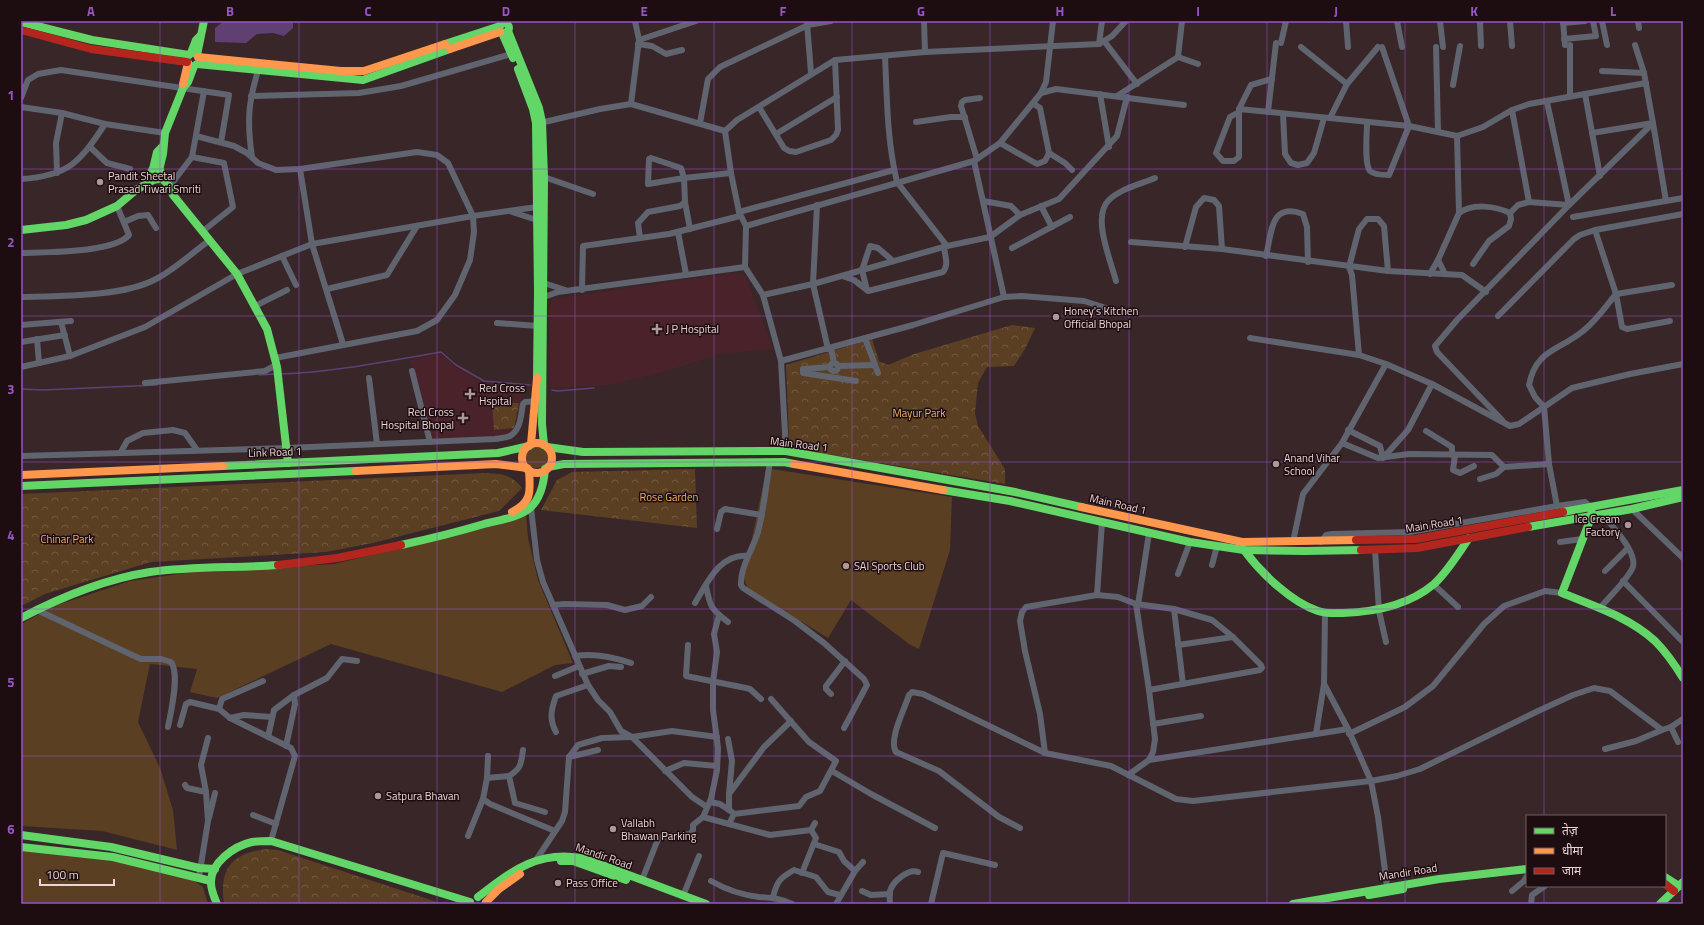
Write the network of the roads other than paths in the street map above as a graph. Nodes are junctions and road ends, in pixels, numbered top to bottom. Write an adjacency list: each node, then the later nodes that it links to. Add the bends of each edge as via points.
1 (204, 21): 44 (street, via 201,40)
2 (635, 21): 27 (street)
3 (696, 21): 27 (street)
4 (831, 21): 22 (street)
5 (924, 21): 39 (street)
6 (1053, 21): 31 (street)
7 (1102, 21): 28 (street)
8 (1126, 21): 28 (street, via 1112,36)
9 (1182, 21): 43 (street)
10 (1286, 21): 52 (street)
11 (1346, 21): 36 (street)
12 (1397, 21): 37 (street)
13 (1440, 21): 92 (street)
14 (1480, 21): 33 (street)
15 (1510, 21): 34 (street)
16 (1585, 21): 21 (street)
17 (1593, 21): 26 (street, via 1596,36)
18 (1602, 21): 29 (street)
19 (1638, 21): 24 (street)
20 (21, 22): 40 (street)
21 (1563, 22): 26 (street)
22 (807, 23): 50 (street); 86 (street, via 720,67 708,79)
23 (502, 28): 41 (street); 46 (street, via 364,71); 49 (street, via 362,80); 85 (street, via 539,108)
24 (1639, 28)
25 (21, 30): 40 (street, via 91,49)
26 (1564, 38): 66 (street, via 1567,45)
27 (639, 42): 38 (street, via 666,54); 72 (street)
28 (1101, 42): 31 (street); 55 (street)
29 (1607, 45)
30 (1636, 45): 51 (street)
31 (1050, 46): 39 (street); 53 (street)
32 (1460, 46): 57 (street)
33 (1481, 46)
34 (1512, 46)
35 (1301, 47): 56 (street)
36 (1348, 47)
37 (1402, 47)
38 (682, 50)
39 (925, 52): 42 (street)
40 (157, 54): 44 (street)
41 (511, 54): 64 (street, via 400,86 359,93); 85 (street)
42 (885, 56): 45 (street); 108 (street, via 887,114)
43 (1178, 57): 47 (street); 55 (street)
44 (193, 59): 46 (street); 49 (street); 58 (street, via 188,82)
45 (835, 60): 50 (street); 67 (street)
46 (259, 62): 49 (street)
47 (1198, 64)
48 (1602, 70): 51 (street)
49 (258, 71): 64 (street)
50 (811, 73): 76 (street)
51 (1644, 73): 54 (street)
52 (1272, 79): 78 (street, via 1251,86); 79 (street)
53 (1046, 82): 59 (street); 61 (street)
54 (1646, 83): 63 (street); 88 (street)
55 (1137, 84): 65 (street)
56 (1347, 84): 83 (street); 90 (street, via 1380,47)
57 (1453, 85)
58 (183, 87): 60 (street); 69 (street, via 52,70 28,80); 93 (street)
59 (1056, 89): 61 (street); 62 (street)
60 (204, 91): 96 (street); 98 (street, via 229,95)
61 (1041, 93): 73 (street)
62 (1100, 94): 65 (street); 101 (street)
63 (1585, 94): 66 (street); 94 (street)
64 (251, 96): 104 (street, via 249,139)
65 (1117, 96): 68 (street)
66 (1570, 96): 71 (street)
67 (837, 97): 95 (street); 95 (street, via 838,130 831,140 796,152 784,148)
68 (1127, 97): 74 (street); 101 (street, via 1117,136)
69 (21, 98)
70 (980, 98): 82 (street, via 962,102)
71 (1547, 102): 77 (street, via 1529,104); 127 (street)
72 (631, 104): 85 (street); 86 (street)
73 (1034, 104): 99 (street); 102 (street, via 1040,108)
74 (1184, 105)
75 (21, 107): 80 (street)
76 (759, 107): 91 (street); 95 (street)
77 (1512, 110): 97 (street, via 1483,127); 125 (street)
78 (1239, 111): 78 (street, via 1230,117 1216,154 1223,160 1234,161 1239,157); 79 (street)
79 (1268, 112): 81 (street)
80 (62, 113): 89 (street); 110 (street, via 56,143)
81 (1283, 114): 83 (street); 83 (street, via 1285,154 1291,163 1298,165 1307,163 1314,154)
82 (965, 118): 84 (street, via 951,117); 105 (street)
83 (1327, 118): 87 (street)
84 (916, 122)
85 (539, 123): 114 (street); 130 (street)
86 (700, 123): 91 (street)
87 (1367, 123): 90 (street); 90 (street, via 1367,163 1370,171 1377,175 1388,175)
88 (1653, 123): 94 (street); 113 (street); 122 (street)
89 (104, 124): 93 (street); 100 (street)
90 (1409, 126): 92 (street)
91 (725, 130): 111 (street)
92 (1438, 132): 97 (street)
93 (165, 133): 112 (street, via 163,146 157,152)
94 (1592, 133): 113 (street)
95 (776, 134)
96 (196, 136): 98 (street); 103 (street)
97 (1457, 136): 132 (street)
98 (221, 142): 104 (street, via 234,146)
99 (1000, 143): 102 (street, via 1037,164 1045,161); 105 (street)
100 (90, 147): 106 (street, via 107,163); 110 (street, via 77,161)
101 (1109, 147): 129 (street, via 1059,199)
102 (1049, 153): 109 (street)
103 (192, 157): 119 (street); 149 (street, via 224,163 232,207)
104 (252, 157): 107 (street, via 258,163 276,170)
105 (976, 160): 118 (street); 124 (street)
106 (130, 169)
107 (300, 169): 137 (street, via 417,152 437,154 448,163); 155 (street)
108 (894, 170): 118 (street); 134 (street)
109 (1072, 170)
110 (57, 173): 117 (street, via 42,178)
111 (730, 173): 115 (street); 134 (street)
112 (156, 174): 119 (street); 128 (street)
113 (1600, 176): 127 (street)
114 (544, 177): 120 (street); 177 (street)
115 (684, 178): 115 (street, via 681,168 649,159 648,184); 123 (street)
116 (1155, 178): 176 (street, via 1117,194 1103,210 1102,231)
117 (21, 179)
118 (897, 182): 126 (street); 156 (street)
119 (170, 191): 149 (street)
120 (593, 194)
121 (1683, 198): 122 (street)
122 (1666, 201): 139 (street)
123 (685, 202): 146 (street); 152 (street, via 680,206 648,212 638,223)
124 (983, 202): 136 (street, via 1011,206); 151 (street)
125 (1529, 202): 127 (street); 133 (street, via 1518,205)
126 (817, 205): 143 (street); 178 (street)
127 (1569, 205): 186 (street)
128 (117, 206): 141 (street); 147 (street, via 86,220)
129 (1041, 206): 136 (street); 144 (street)
130 (537, 207): 131 (street); 140 (street)
131 (511, 211): 137 (street); 140 (street)
132 (1459, 213): 133 (street, via 1466,208 1497,207); 163 (street)
133 (1510, 213): 166 (street, via 1509,226 1490,241)
134 (740, 214): 143 (street); 146 (street)
135 (1683, 214): 148 (street)
136 (1020, 215): 151 (street)
137 (473, 216): 142 (street); 206 (street, via 474,232 470,260 455,295 437,320 417,332)
138 (1070, 217): 144 (street)
139 (1573, 217)
140 (537, 220): 177 (street)
141 (124, 222): 145 (street, via 148,215); 160 (street, via 129,235 113,245 95,249)
142 (417, 226): 155 (street); 181 (street, via 387,275)
143 (746, 226): 167 (street)
144 (1052, 227): 158 (street)
145 (156, 228)
146 (690, 229): 150 (street)
147 (21, 230)
148 (1596, 230): 187 (street); 194 (street, via 1574,239)
149 (203, 231): 153 (street)
150 (678, 232): 152 (street); 172 (street)
151 (990, 236): 156 (street); 190 (street)
152 (640, 238): 183 (street, via 583,246)
153 (210, 240): 171 (street); 189 (street, via 156,279 140,285 77,296)
154 (1131, 242): 157 (street)
155 (312, 244): 161 (street); 181 (street)
156 (945, 246): 164 (street); 184 (street, via 947,264 943,272)
157 (1185, 246): 159 (street); 159 (street, via 1196,207 1204,198 1214,200 1219,206)
158 (1012, 248)
159 (1222, 250): 162 (street)
160 (21, 253)
161 (282, 256): 171 (street); 179 (street)
162 (1266, 256): 165 (street); 165 (street, via 1275,218 1283,211 1294,210 1303,214 1307,227)
163 (1438, 260): 173 (street); 174 (street)
164 (893, 261): 169 (street); 169 (street, via 878,248 870,246)
165 (1308, 262): 168 (street)
166 (1473, 264)
167 (745, 267): 172 (street); 188 (street)
168 (1349, 267): 170 (street); 170 (street, via 1359,229 1367,218 1378,219 1384,226); 208 (street, via 1352,275)
169 (862, 270): 175 (street); 184 (street)
170 (1388, 271): 173 (street)
171 (237, 274): 192 (street); 209 (street, via 145,326)
172 (686, 274): 183 (street)
173 (1430, 274): 174 (street)
174 (1445, 274): 186 (street, via 1462,275)
175 (842, 275): 178 (street); 184 (street)
176 (1116, 281)
177 (541, 282): 185 (street); 191 (street)
178 (813, 284): 188 (street); 207 (street)
179 (296, 285)
180 (1672, 285): 187 (street)
181 (327, 289): 206 (street)
182 (287, 290): 192 (street)
183 (582, 290): 185 (street)
184 (867, 290)
185 (570, 291): 191 (street)
186 (1486, 292): 227 (street, via 1457,320 1435,349)
187 (1616, 294): 196 (street, via 1624,329); 226 (street, via 1583,332 1551,351 1536,364 1529,385)
188 (763, 295): 210 (street)
189 (21, 297)
190 (1004, 297): 193 (street, via 1084,301); 202 (street)
191 (541, 298): 200 (street); 225 (street)
192 (255, 306): 212 (street, via 268,329)
193 (1106, 308)
194 (1498, 316)
195 (71, 321): 197 (street)
196 (1670, 321)
197 (61, 322): 199 (street); 201 (street)
198 (497, 323): 200 (street)
199 (21, 325)
200 (538, 326): 225 (street)
201 (65, 335): 204 (street); 209 (street)
202 (865, 338): 207 (street); 215 (street)
203 (1250, 338): 208 (street)
204 (37, 339): 205 (street); 211 (street)
205 (21, 342)
206 (344, 344): 212 (street)
207 (829, 348): 210 (street); 216 (street)
208 (1359, 355): 213 (street)
209 (70, 356): 211 (street)
210 (781, 361): 237 (street)
211 (39, 363): 217 (street)
212 (276, 363): 223 (street, via 265,371); 235 (street)
213 (1386, 364): 224 (street); 228 (street)
214 (1683, 364): 226 (street, via 1578,386)
215 (875, 365): 216 (street); 219 (street)
216 (834, 366): 221 (street); 221 (street, via 803,369 803,373)
217 (21, 367)
218 (412, 371): 230 (street)
219 (878, 373)
220 (369, 378): 232 (street)
221 (836, 379): 222 (street)
222 (856, 382)
223 (145, 383)
224 (1432, 384): 227 (street); 241 (street, via 1408,430)
225 (539, 401): 230 (street, via 530,400 523,404 518,427 510,436); 233 (street); 234 (street)
226 (1544, 407): 227 (street, via 1519,424 1510,426); 244 (street)
227 (1502, 420)
228 (1348, 430): 231 (street); 241 (street, via 1380,446)
229 (1426, 431): 239 (street, via 1452,447)
230 (430, 442): 232 (street)
231 (1342, 443): 241 (street); 268 (street, via 1303,494)
232 (377, 444): 235 (street)
233 (530, 445): 234 (street, Link Road 1, via 536,443); 243 (street, Link Road 1, via 498,453); 248 (street, via 523,452 522,458)
234 (546, 446): 237 (street, Main Road 1, via 583,452); 247 (street, via 552,458)
235 (286, 448): 236 (street); 243 (street)
236 (198, 450): 238 (street); 238 (street, via 185,433 174,430 143,433 127,441)
237 (786, 451): 253 (street, Main Road 1)
238 (121, 452): 240 (street)
239 (1453, 455): 241 (street, via 1408,454); 245 (street, via 1453,470 1460,473); 246 (street, via 1492,454)
240 (21, 456)
241 (1383, 458)
242 (770, 462): 247 (street, Main Road 1, via 564,464); 255 (street, Main Road 1, via 784,462); 261 (street)
243 (288, 463): 249 (street, Link Road 1)
244 (1549, 464): 246 (street); 256 (street)
245 (1474, 466)
246 (1504, 467): 250 (street, via 1496,474)
247 (547, 468): 248 (street, Link Road 1, via 538,472); 257 (street, via 542,492)
248 (528, 469): 251 (street, Link Road 1, via 496,464); 294 (street, via 528,499 522,507 510,512 329,556 135,570 61,594)
249 (21, 476)
250 (1480, 479)
251 (21, 486)
252 (1683, 490): 259 (street, Main Road 1)
253 (1035, 496): 255 (street); 268 (street, Main Road 1, via 1242,542)
254 (1683, 498): 258 (street, Main Road 1)
255 (1029, 505): 262 (street, Main Road 1)
256 (1557, 506): 259 (street, via 1585,502); 269 (street, via 1410,532 1332,534 1326,535)
257 (531, 508): 288 (street, via 537,560); 292 (street, via 518,515 489,523 338,558 150,572 89,589)
258 (1632, 509): 260 (street, Main Road 1); 276 (street)
259 (1591, 511): 260 (street, Main Road 1); 265 (street, Main Road 1); 266 (street); 269 (street, Main Road 1, via 1416,539)
260 (1602, 514): 272 (street)
261 (762, 515): 263 (street, via 724,509 720,512); 275 (street)
262 (1102, 522): 264 (street, Main Road 1); 284 (street)
263 (716, 529)
264 (1149, 533): 267 (street, Main Road 1); 287 (street)
265 (1469, 538): 274 (street, Main Road 1, via 1418,548); 281 (street, via 1446,572)
266 (1582, 539): 270 (street); 283 (street)
267 (1190, 542): 271 (street, Main Road 1); 279 (street)
268 (1292, 542): 269 (street, Main Road 1)
269 (1321, 542)
270 (1560, 542)
271 (1217, 546): 273 (street, Main Road 1); 277 (street)
272 (1628, 548): 278 (street); 280 (street, via 1633,557 1633,568)
273 (1244, 550): 274 (street, Main Road 1); 295 (street, via 1269,580 1284,592)
274 (1375, 550): 293 (street)
275 (748, 556): 282 (street, via 740,555 722,564); 306 (street, via 741,581 743,588 795,621)
276 (1683, 558)
277 (1212, 565)
278 (1605, 571)
279 (1178, 574)
280 (1623, 581): 290 (street); 301 (street)
281 (1433, 584): 289 (street); 293 (street, via 1411,599)
282 (706, 586): 286 (street); 296 (street, via 710,606)
283 (1562, 593): 290 (street); 336 (street, via 1545,590 1504,606 1484,624 1433,686 1405,708)
284 (1097, 595): 287 (street, via 1118,597); 348 (street, via 1026,607 1021,616 1025,651)
285 (651, 597): 288 (street, via 642,606 625,610 607,605)
286 (695, 603)
287 (1137, 604): 291 (street); 318 (street)
288 (553, 605): 304 (street)
289 (1458, 607)
290 (1600, 608): 312 (street, via 1636,627 1655,641)
291 (1174, 609): 299 (street, via 1212,620); 303 (street)
292 (37, 610): 297 (street); 331 (street, via 141,659 171,662 174,692)
293 (1379, 611): 295 (street); 300 (street)
294 (21, 613)
295 (1325, 614): 316 (street)
296 (718, 615): 298 (street); 314 (street, via 714,634 717,652)
297 (21, 618)
298 (728, 622)
299 (1233, 637): 303 (street); 315 (street, via 1261,665 1260,670)
300 (1386, 642)
301 (1683, 642)
302 (688, 645): 314 (street, via 686,676)
303 (1178, 645): 315 (street)
304 (574, 656): 307 (street, via 608,656); 308 (street)
305 (357, 661): 320 (street, via 342,659 327,678)
306 (845, 661): 319 (street, via 826,686); 333 (street, via 867,685)
307 (631, 663)
308 (580, 666): 310 (street); 311 (street)
309 (620, 667): 310 (street, via 609,666)
310 (582, 674): 317 (street)
311 (555, 676)
312 (1683, 678)
313 (263, 681): 323 (street, via 222,698)
314 (713, 682): 321 (street, via 750,689); 340 (street, via 713,710)
315 (1184, 684): 318 (street)
316 (1324, 684): 336 (street); 337 (street)
317 (588, 685): 335 (street, via 556,696 551,716); 339 (street, via 610,712 621,731)
318 (1149, 690): 329 (street)
319 (831, 694)
320 (294, 695): 325 (street, via 274,710); 344 (street, via 295,704)
321 (761, 699)
322 (771, 699): 328 (street)
323 (219, 709): 326 (street); 330 (street, via 188,702)
324 (1201, 716): 329 (street)
325 (272, 717): 326 (street, via 244,715); 338 (street)
326 (230, 718): 338 (street)
327 (1683, 719): 332 (street)
328 (791, 721): 354 (street, via 809,742 836,760); 362 (street, via 764,747)
329 (1153, 724): 351 (street, via 1155,739)
330 (180, 725)
331 (168, 726)
332 (1670, 727): 334 (street); 343 (street)
333 (844, 728)
334 (1662, 730): 345 (street, via 1636,741); 358 (street, via 1610,691 1594,688 1538,711 1420,769)
335 (556, 732)
336 (1348, 732): 337 (street); 358 (street)
337 (1316, 734): 351 (street)
338 (268, 737): 344 (street)
339 (632, 737): 340 (street, via 672,732); 350 (street, via 602,738 578,745); 353 (street)
340 (717, 737): 352 (street)
341 (208, 738): 360 (street, via 201,765)
342 (728, 739): 362 (street, via 732,761)
343 (1678, 742)
344 (286, 746): 371 (street, via 292,748 295,756)
345 (1605, 749)
346 (523, 750): 356 (street, via 518,770)
347 (598, 750): 350 (street)
348 (1046, 753): 355 (street, via 1111,766); 374 (street, via 915,692 910,695 896,732 893,744 896,752 939,772 999,817)
349 (488, 756): 357 (street)
350 (569, 757): 376 (street, via 565,812)
351 (1149, 760): 355 (street)
352 (717, 766): 353 (street, via 684,763); 364 (street)
353 (665, 771): 364 (street, via 692,797)
354 (832, 771): 366 (street, via 820,791 806,797 799,806); 373 (street)
355 (1128, 775): 358 (street, via 1176,799 1193,802)
356 (509, 776): 357 (street); 365 (street, via 515,803)
357 (487, 778): 363 (street)
358 (1370, 781): 401 (street, via 1378,817)
359 (185, 785): 360 (street, via 187,788)
360 (206, 792): 369 (street)
361 (215, 793): 369 (street)
362 (729, 794): 366 (street)
363 (483, 799): 376 (street); 378 (street)
364 (708, 805): 366 (street, via 720,804); 368 (street)
365 (545, 812)
366 (732, 812): 372 (street)
367 (253, 815): 371 (street)
368 (703, 817): 372 (street); 396 (street, via 694,823 690,834 658,839)
369 (208, 821): 386 (street)
370 (815, 823): 375 (street)
371 (276, 824): 379 (street)
372 (729, 824): 375 (street, via 770,835)
373 (935, 828)
374 (1020, 828)
375 (811, 830): 380 (street, via 816,836)
376 (555, 831): 383 (street)
377 (21, 835): 386 (street, via 102,845)
378 (468, 836)
379 (271, 841): 387 (street, via 252,842 238,848); 410 (street)
380 (814, 844): 389 (street, via 840,852 844,861); 390 (street)
381 (21, 847): 393 (street, via 113,857)
382 (699, 856): 407 (street)
383 (536, 860): 396 (street, Mandir Road, via 552,856 575,856); 408 (street, Mandir Road, via 509,874)
384 (863, 862): 389 (street)
385 (995, 865): 418 (street, via 943,853)
386 (199, 868): 387 (street); 393 (street)
387 (214, 868): 397 (street)
388 (1526, 869): 401 (street, Mandir Road)
389 (855, 871): 406 (street)
390 (802, 872): 406 (street, via 816,877 828,892); 409 (street, via 794,870 781,877)
391 (918, 872): 405 (street, via 914,870 907,873 894,884)
392 (1526, 875): 420 (street, Mandir Road, via 1444,882)
393 (199, 877): 397 (street)
394 (1526, 877): 404 (street)
395 (1666, 878): 400 (street)
396 (642, 880): 407 (street, Mandir Road)
397 (211, 881): 412 (street)
398 (711, 881): 409 (street, via 751,895)
399 (1666, 884): 400 (street)
400 (1680, 885): 422 (street)
401 (1387, 886): 419 (street, Mandir Road)
402 (1544, 887): 421 (street, via 1532,896)
403 (862, 891): 405 (street, via 871,895)
404 (1512, 891)
405 (890, 894): 417 (street)
406 (840, 895): 416 (street)
407 (683, 896): 414 (street, Mandir Road)
408 (478, 897): 410 (street, Mandir Road); 411 (street)
409 (773, 897): 415 (street)
410 (470, 903)
411 (486, 903): 413 (street, Mandir Road, via 518,874 544,863 564,860 585,865)
412 (217, 904)
413 (690, 904)
414 (706, 904)
415 (792, 904)
416 (836, 904)
417 (890, 904)
418 (931, 904)
419 (1293, 904)
420 (1320, 904)
421 (1531, 904)
422 (1660, 904)

